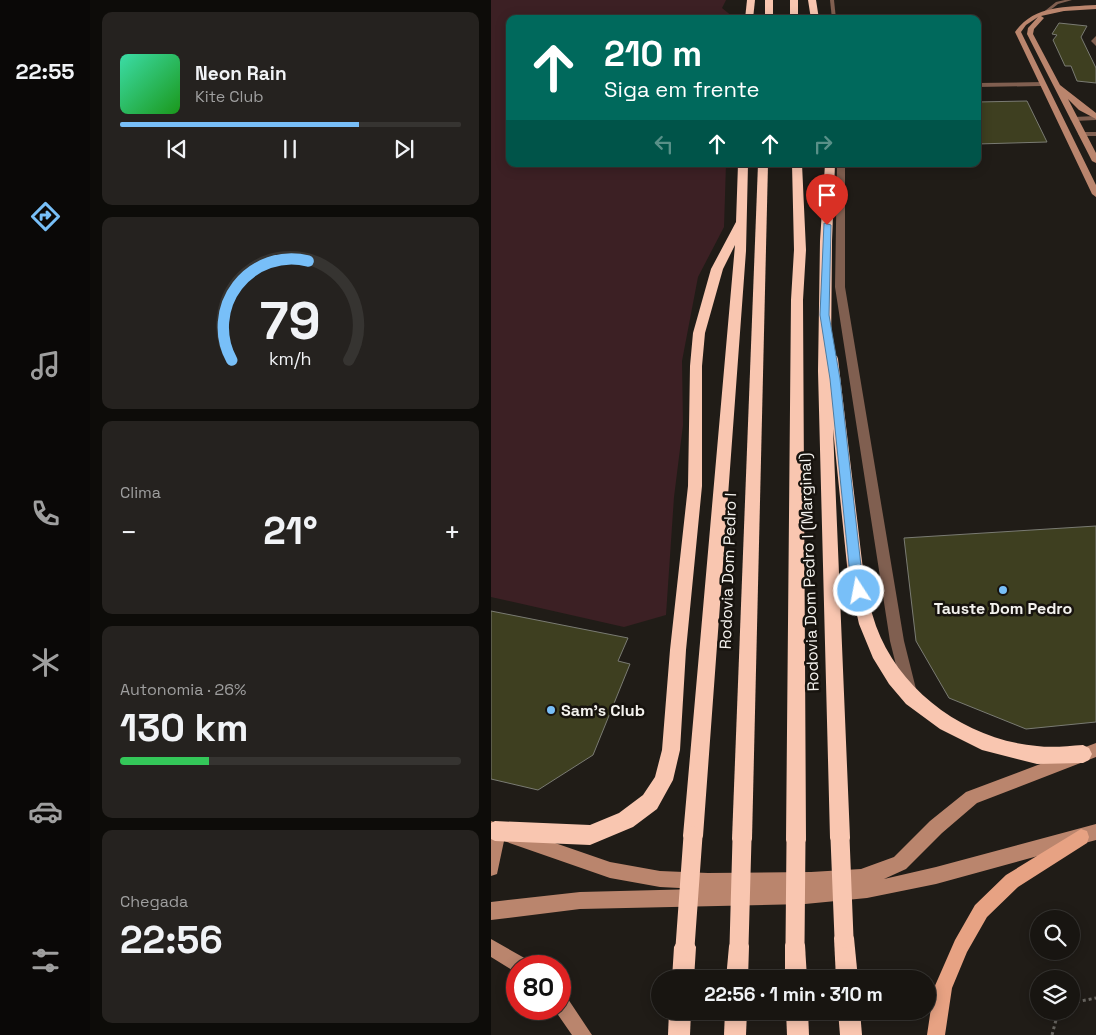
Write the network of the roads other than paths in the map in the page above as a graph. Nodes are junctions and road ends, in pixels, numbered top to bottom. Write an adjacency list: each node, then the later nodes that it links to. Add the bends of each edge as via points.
1 (751, 0): 11 (highway)
2 (769, 0): 12 (highway)
3 (794, 0): 13 (highway)
4 (812, 0): 14 (highway)
5 (832, 0): 15 (lane)
6 (1052, 0): 8 (lane)
7 (1070, 0): 8 (lane)
8 (1057, 3): 10 (lane)
9 (1093, 7): 10 (street); 20 (street, via 1049,15 1031,28 1029,34)
10 (1043, 14): 18 (street, via 1021,25 1018,32)
11 (749, 15)
12 (769, 15)
13 (794, 15)
14 (814, 15)
15 (834, 15)
16 (1096, 38): 17 (street)
17 (1096, 44)
18 (1041, 84): 19 (street); 20 (street); 32 (street)
19 (981, 85)
20 (1057, 86): 21 (street); 22 (street)
21 (1096, 117): 22 (street)
22 (1074, 119): 23 (street)
23 (1082, 134): 24 (street); 25 (street)
24 (1096, 134)
25 (1096, 161)
26 (743, 167): 33 (highway, Rodovia Dom Pedro I)
27 (763, 167): 45 (highway, Rodovia Dom Pedro I, bridge)
28 (797, 167): 34 (highway)
29 (805, 167): 34 (highway)
30 (830, 167): 35 (highway, Rodovia Dom Pedro I (Marginal))
31 (841, 167): 36 (street, via 840,287 897,640)
32 (1096, 194)
33 (740, 223): 38 (highway, via 717,269 699,333 695,486 671,750 664,780 650,802 626,820 590,835); 44 (highway, Rodovia Dom Pedro I, bridge)
34 (799, 227): 46 (highway, bridge)
35 (825, 315): 36 (highway, via 856,575 867,624 879,653); 47 (highway, Rodovia Dom Pedro I (Marginal), bridge, via 826,448)
36 (912, 698): 37 (highway, via 945,722 988,744 1037,755)
37 (1090, 752): 38 (street, via 972,797 899,863 861,877 811,880 659,879 610,870)
38 (493, 830): 40 (street, via 496,845)
39 (1089, 834): 41 (street, via 882,888 700,899 569,901); 58 (main road, via 1012,882 981,911 943,988)
40 (491, 868)
41 (491, 911)
42 (491, 948): 43 (street)
43 (506, 956)
44 (684, 970)
45 (738, 970)
46 (796, 970)
47 (846, 970)
48 (571, 1018): 53 (street)
49 (680, 1020): 54 (highway)
50 (736, 1020): 55 (highway)
51 (797, 1020): 56 (highway)
52 (850, 1020): 57 (highway)
53 (583, 1035)
54 (679, 1035)
55 (735, 1035)
56 (798, 1035)
57 (851, 1035)
58 (936, 1035)

